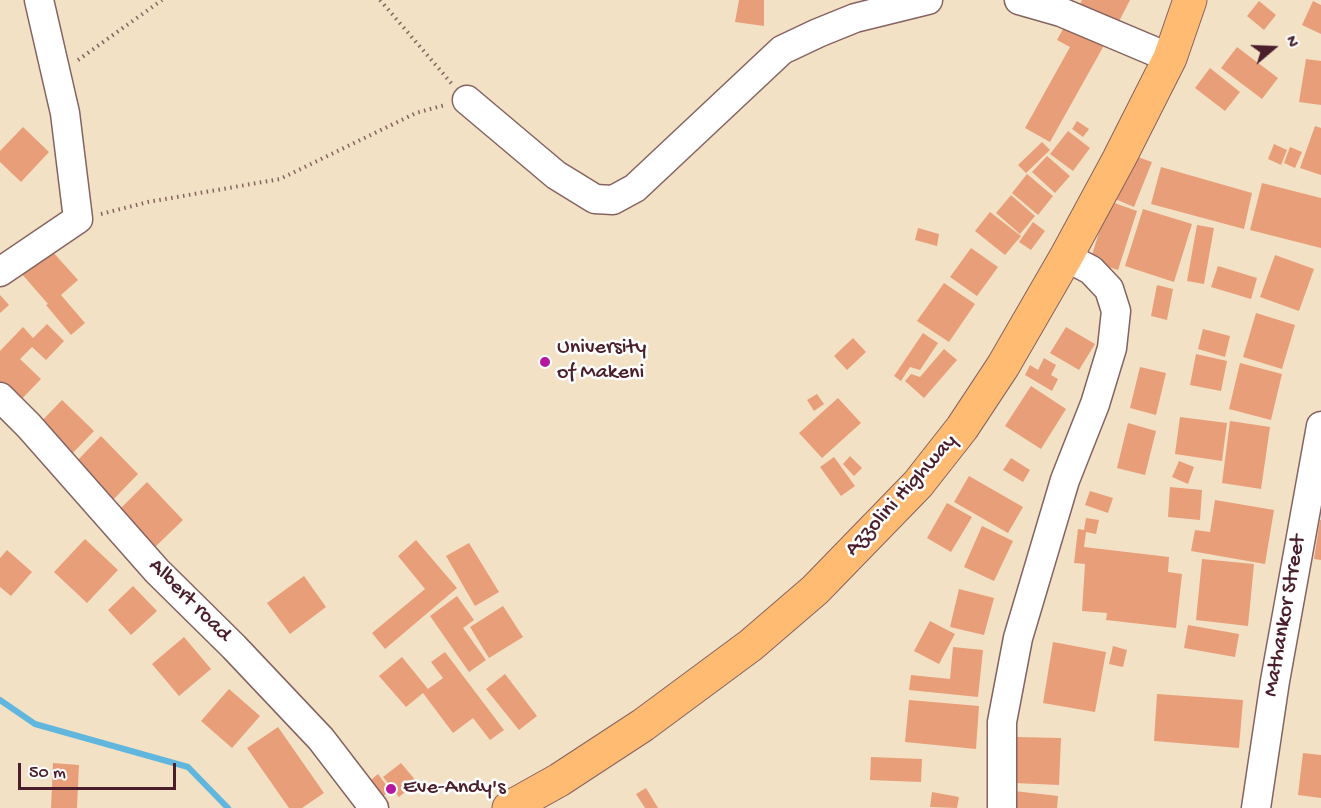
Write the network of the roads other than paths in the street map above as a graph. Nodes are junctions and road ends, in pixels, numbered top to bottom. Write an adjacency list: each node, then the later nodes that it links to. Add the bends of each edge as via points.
1 (39, 0): 8 (street, via 65,113 78,219)
2 (928, 0): 6 (street, via 855,18 782,50 635,188 613,200 596,199 556,175)
3 (1020, 0): 5 (street, via 1061,12)
4 (1190, 0): 5 (main road, Azzolini Highway)
5 (1170, 58): 7 (main road, Azzolini Highway)
6 (466, 100)
7 (1066, 257): 12 (main road, Azzolini Highway, via 962,428 918,484 815,590 751,645 643,725); 13 (street, via 1091,270 1109,289 1116,311 1112,348 1065,480 1018,638 1002,722)
8 (0, 272)
9 (0, 398): 11 (street, Albert road, via 157,571 321,739)
10 (1321, 426): 14 (street, Mathankor Street)
11 (374, 808)
12 (509, 808)
13 (1002, 808)
14 (1256, 808)

